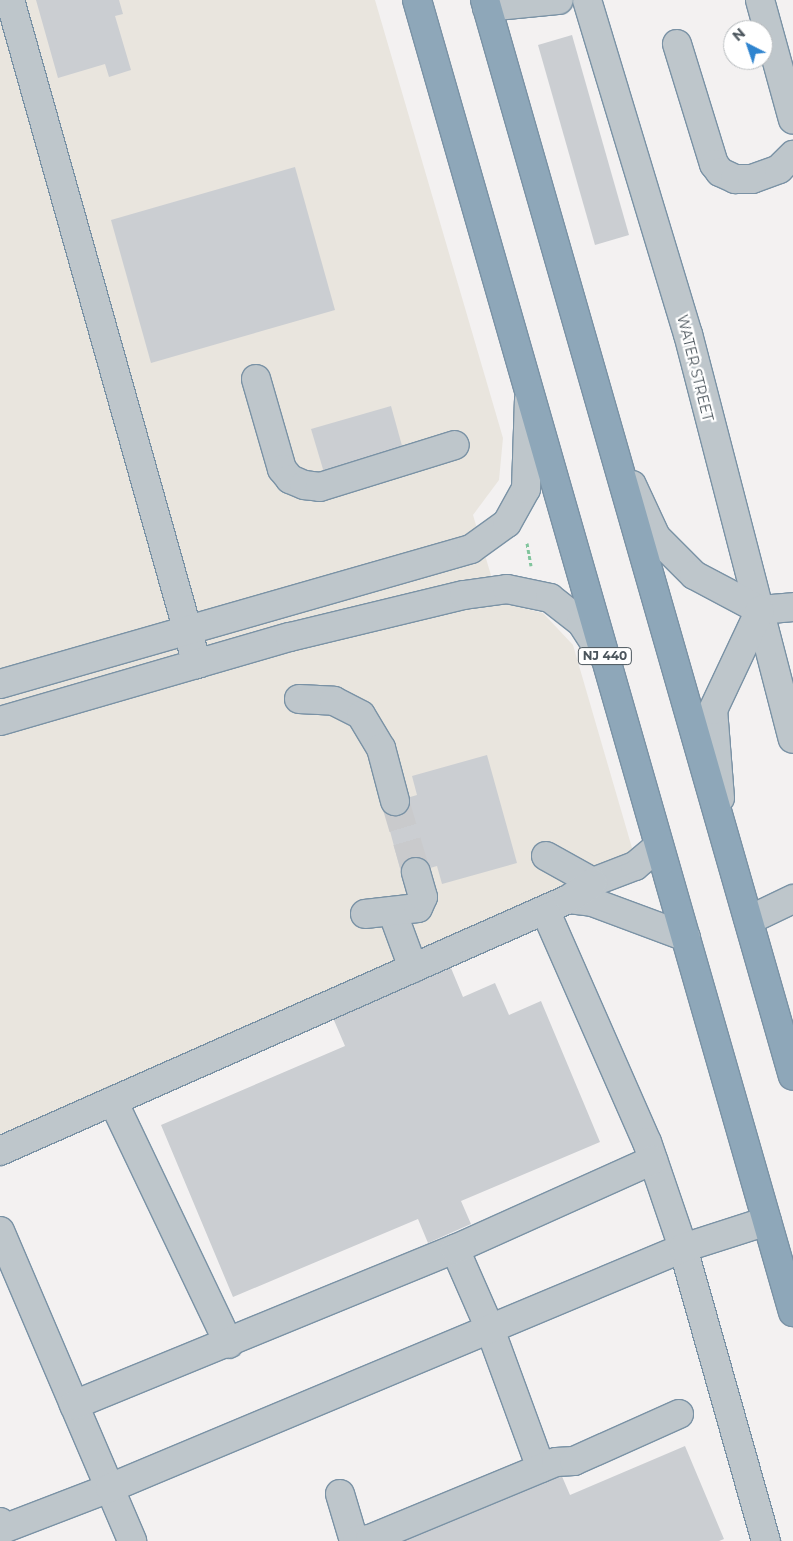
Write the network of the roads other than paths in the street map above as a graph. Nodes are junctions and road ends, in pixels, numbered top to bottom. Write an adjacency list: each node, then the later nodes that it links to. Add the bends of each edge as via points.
1 (10, 0): 16 (street)
2 (418, 0): 11 (highway, NJ 440)
3 (560, 0): 6 (street)
4 (587, 0): 15 (street, WATER STREET, via 688,334)
5 (760, 0): 8 (street)
6 (486, 4): 12 (highway)
7 (678, 44): 9 (street, via 714,164 720,172 735,179 752,178 778,169)
8 (793, 120)
9 (793, 154)
10 (256, 379): 13 (street, via 282,469 290,479 304,485 320,487)
11 (529, 391): 16 (street, via 526,489 507,523 471,549); 17 (highway, NJ 440)
12 (612, 443): 15 (street, via 656,537 694,575); 24 (highway)
13 (455, 445)
14 (793, 607): 15 (street)
15 (760, 610): 22 (street, WATER STREET); 24 (street, via 713,710)
16 (188, 630): 18 (street); 19 (street)
17 (607, 662): 18 (street, via 581,622 550,598 507,589 454,597); 25 (highway, NJ 440)
18 (196, 664): 21 (street)
19 (0, 684)
20 (298, 699): 23 (street, via 334,701 361,715 382,748)
21 (0, 721)
22 (793, 739)
23 (395, 801)
24 (722, 822): 34 (highway)
25 (660, 846): 28 (street, via 635,866); 35 (highway, NJ 440)
26 (546, 856): 28 (street)
27 (416, 872): 32 (street, via 423,896 418,908)
28 (593, 882): 29 (street)
29 (569, 899): 31 (street); 35 (street, via 592,902)
30 (793, 899): 34 (street)
31 (545, 910): 36 (street); 40 (street)
32 (392, 911): 33 (street); 36 (street)
33 (365, 914)
34 (749, 920): 37 (highway)
35 (686, 938): 41 (highway, NJ 440)
36 (413, 968): 38 (street)
37 (793, 1076)
38 (113, 1101): 39 (street); 47 (street)
39 (0, 1151)
40 (653, 1160): 43 (street); 44 (street)
41 (767, 1221): 43 (street); 45 (highway, NJ 440)
42 (0, 1231): 48 (street)
43 (683, 1248): 46 (street); 56 (street)
44 (455, 1249): 46 (street); 47 (street)
45 (793, 1312)
46 (490, 1329): 50 (street); 51 (street)
47 (229, 1344): 48 (street)
48 (74, 1405): 51 (street)
49 (679, 1414): 50 (street, via 574,1460)
50 (541, 1468): 54 (street, via 370,1539)
51 (110, 1488): 53 (street); 55 (street)
52 (340, 1494): 54 (street)
53 (4, 1531)
54 (356, 1540)
55 (132, 1541)
56 (766, 1541)

